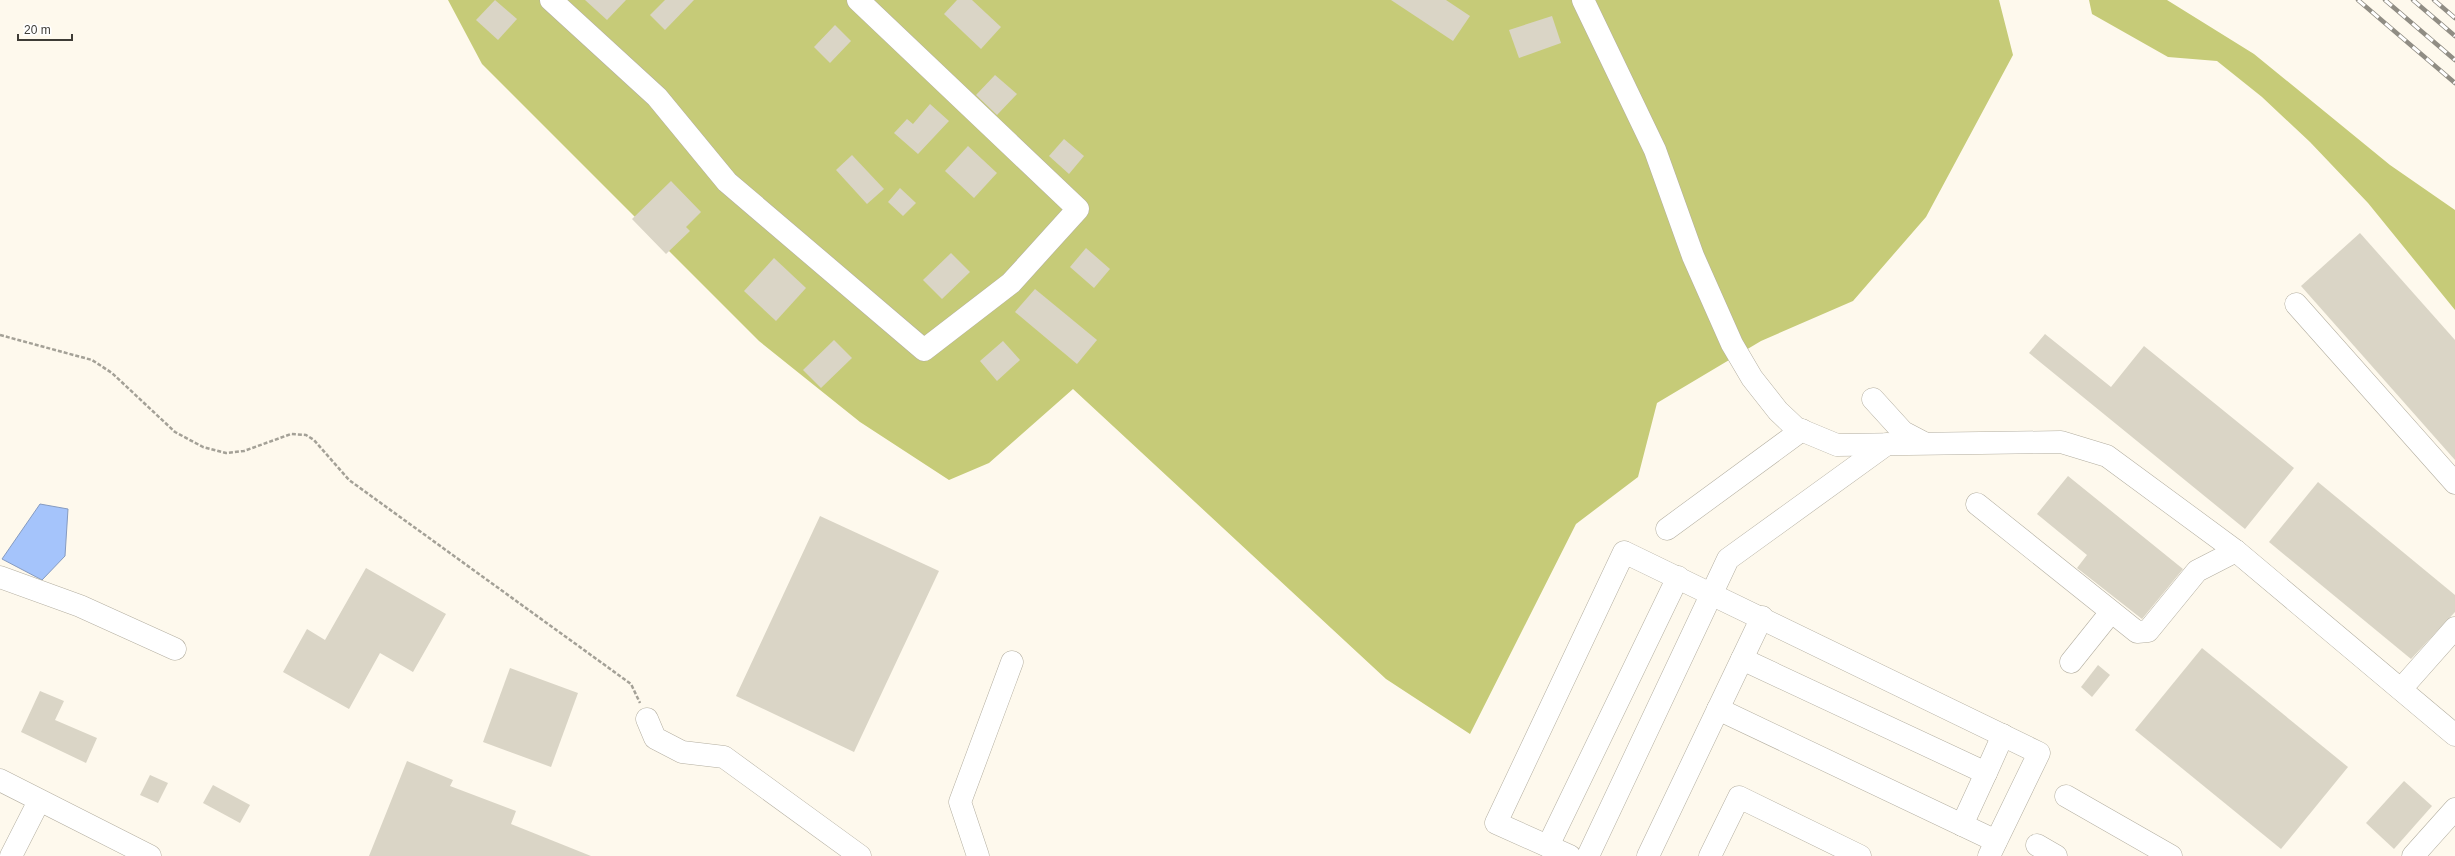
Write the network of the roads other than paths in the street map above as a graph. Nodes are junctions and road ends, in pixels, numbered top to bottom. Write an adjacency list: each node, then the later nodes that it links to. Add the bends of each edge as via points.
1 (551, 0): 2 (street, via 657,97 727,182 924,350 1011,283 1078,209)
2 (858, 0)
3 (1583, 0): 6 (street, via 1654,150 1694,256 1732,344 1752,378 1796,428)
4 (2296, 304): 9 (street)
5 (1873, 399): 7 (street, via 1903,432)
6 (1802, 430): 8 (street, via 1837,445); 11 (street)
7 (1924, 443): 8 (street); 12 (street, via 2061,442 2107,456)
8 (1887, 444): 15 (street, via 1728,559)
9 (2455, 483)
10 (1977, 504): 16 (street)
11 (1667, 529)
12 (2236, 551): 16 (street, via 2197,571 2148,631 2137,632); 23 (street)
13 (0, 577): 19 (street, via 80,606)
14 (1678, 577): 15 (street); 35 (street); 35 (street, via 1624,552 1496,823)
15 (1712, 593): 17 (street); 43 (street)
16 (2112, 612): 22 (street)
17 (1762, 617): 20 (street); 26 (street)
18 (2455, 628): 23 (street)
19 (175, 649)
20 (1742, 659): 24 (street); 28 (street)
21 (1012, 662): 41 (street, via 960,802)
22 (2071, 662)
23 (2401, 689): 27 (street)
24 (1718, 709): 33 (street); 44 (street)
25 (647, 719): 40 (street, via 655,738 682,752 724,758)
26 (2003, 735): 28 (street); 36 (street, via 2039,753)
27 (2455, 735)
28 (1986, 773): 33 (street)
29 (0, 780): 31 (street)
30 (2066, 796): 47 (street)
31 (39, 801): 38 (street); 39 (street)
32 (2455, 809): 48 (street)
33 (1962, 825): 36 (street)
34 (2037, 845): 46 (street)
35 (1548, 846): 42 (street)
36 (1992, 849)
37 (1715, 854): 45 (street, via 1739,797)
38 (11, 856)
39 (150, 856)
40 (860, 856)
41 (978, 856)
42 (1570, 856)
43 (1588, 856)
44 (1648, 856)
45 (1860, 856)
46 (2056, 856)
47 (2171, 856)
48 (2413, 856)

